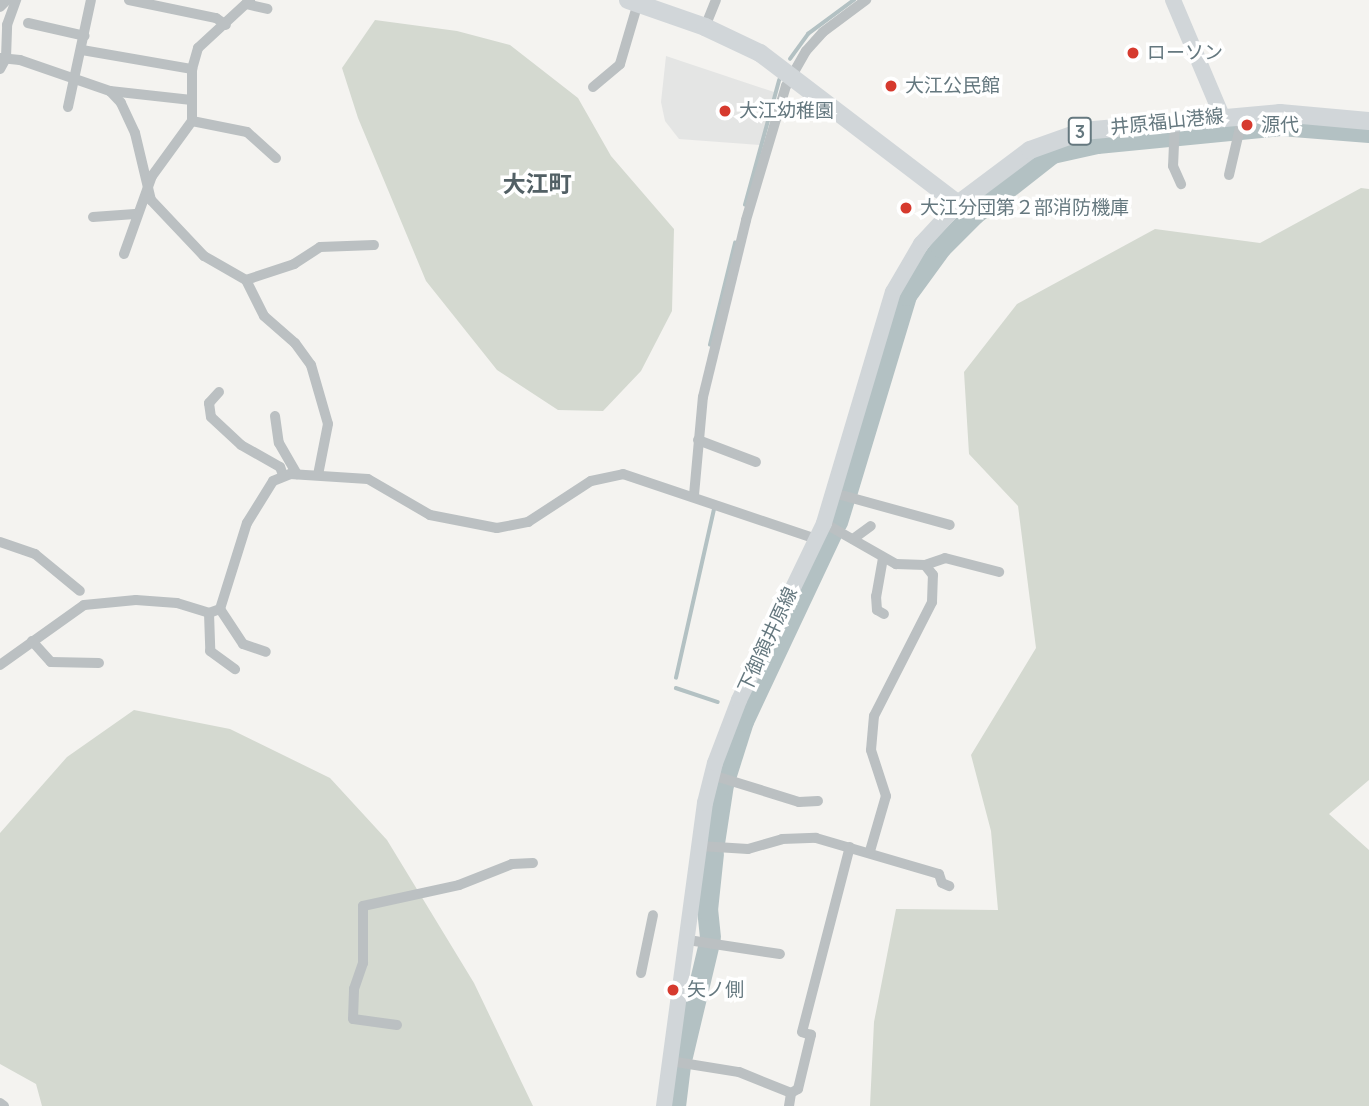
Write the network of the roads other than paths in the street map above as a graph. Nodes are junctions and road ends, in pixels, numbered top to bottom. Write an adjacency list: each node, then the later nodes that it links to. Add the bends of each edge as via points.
1 (7, 0): 11 (street)
2 (16, 0): 18 (street)
3 (91, 0): 16 (street)
4 (129, 0): 9 (street)
5 (716, 0): 15 (street)
6 (866, 0): 21 (street, via 823,32)
7 (1173, 0): 27 (main road)
8 (633, 1): 15 (main road); 23 (street, via 620,64)
9 (152, 2): 14 (street, via 216,18)
10 (248, 2): 12 (street); 14 (street)
11 (0, 7)
12 (267, 9)
13 (28, 23): 16 (street)
14 (226, 25): 20 (street, via 201,44)
15 (705, 27): 21 (main road, via 760,53)
16 (85, 36): 17 (street)
17 (82, 50): 20 (street); 22 (street)
18 (3, 58): 19 (street); 22 (street)
19 (0, 69)
20 (192, 69): 25 (street)
21 (791, 75): 36 (main road); 44 (street, via 725,299)
22 (78, 79): 24 (street); 26 (street)
23 (593, 88)
24 (110, 91): 25 (street); 35 (street, via 135,133)
25 (192, 100): 28 (street)
26 (68, 107)
27 (1222, 116): 30 (main road, 井原福山港線 / 3); 31 (main road, 井原福山港線 / 3)
28 (192, 121): 32 (street, via 247,132); 35 (street)
29 (1369, 121): 30 (main road, 井原福山港線 / 3, via 1280,113)
30 (1241, 125): 33 (street)
31 (1174, 132): 34 (street, via 1173,166); 36 (main road, 井原福山港線 / 3, via 1083,131 1051,140 1005,166)
32 (276, 158)
33 (1229, 175)
34 (1181, 184)
35 (148, 186): 37 (street); 41 (street, via 151,200 204,256)
36 (958, 204): 49 (main road, 下御領井原線, via 921,244 893,292)
37 (135, 214): 38 (street); 40 (street)
38 (93, 217)
39 (374, 245): 41 (street, via 320,247 294,264)
40 (124, 254)
41 (246, 280): 48 (street, via 264,316 295,342 311,365 328,424)
42 (219, 392): 47 (street, via 209,403 211,418 241,445 280,467)
43 (275, 416): 46 (street, via 279,443)
44 (698, 440): 45 (street); 50 (street)
45 (756, 462)
46 (297, 474): 47 (street); 48 (street)
47 (283, 475): 61 (street, via 273,481 247,523)
48 (318, 475): 50 (street, via 369,479 430,515 497,528 540,516 591,481 610,474 634,476)
49 (834, 493): 51 (main road, 下御領井原線); 52 (street)
50 (694, 495): 54 (street)
51 (824, 523): 54 (main road, 下御領井原線); 55 (street)
52 (950, 525)
53 (871, 526): 55 (street)
54 (816, 539): 68 (main road, 下御領井原線, via 728,725)
55 (853, 539): 57 (street)
56 (0, 542): 60 (street, via 35,554)
57 (883, 558): 58 (street, via 896,564); 62 (street, via 876,596 877,610)
58 (925, 565): 59 (street, via 945,558); 72 (street, via 933,575 932,602 872,725 871,750 886,796)
59 (999, 572)
60 (80, 591)
61 (214, 611): 63 (street, via 177,603 102,601 84,605); 64 (street, via 243,644); 67 (street, via 210,651)
62 (884, 614)
63 (32, 641): 65 (street, via 51,662); 66 (street)
64 (266, 652)
65 (99, 663)
66 (0, 665)
67 (235, 668)
68 (720, 777): 69 (street, via 799,802); 70 (main road, 下御領井原線)
69 (818, 801)
70 (700, 846): 71 (street, via 748,849 782,839 816,838); 76 (main road, 下御領井原線)
71 (850, 847): 72 (street); 81 (street, via 802,1032 811,1035 798,1089)
72 (870, 851): 74 (street, via 939,874)
73 (533, 863): 79 (street, via 512,864 459,886 363,906 363,963 354,989 353,1019)
74 (949, 886)
75 (653, 915): 78 (street)
76 (688, 940): 77 (street); 80 (main road, 下御領井原線)
77 (780, 954)
78 (641, 974)
79 (397, 1025)
80 (670, 1061): 81 (street, via 739,1072); 82 (main road, 下御領井原線)
81 (791, 1093): 83 (street)
82 (664, 1106)
83 (789, 1106)

